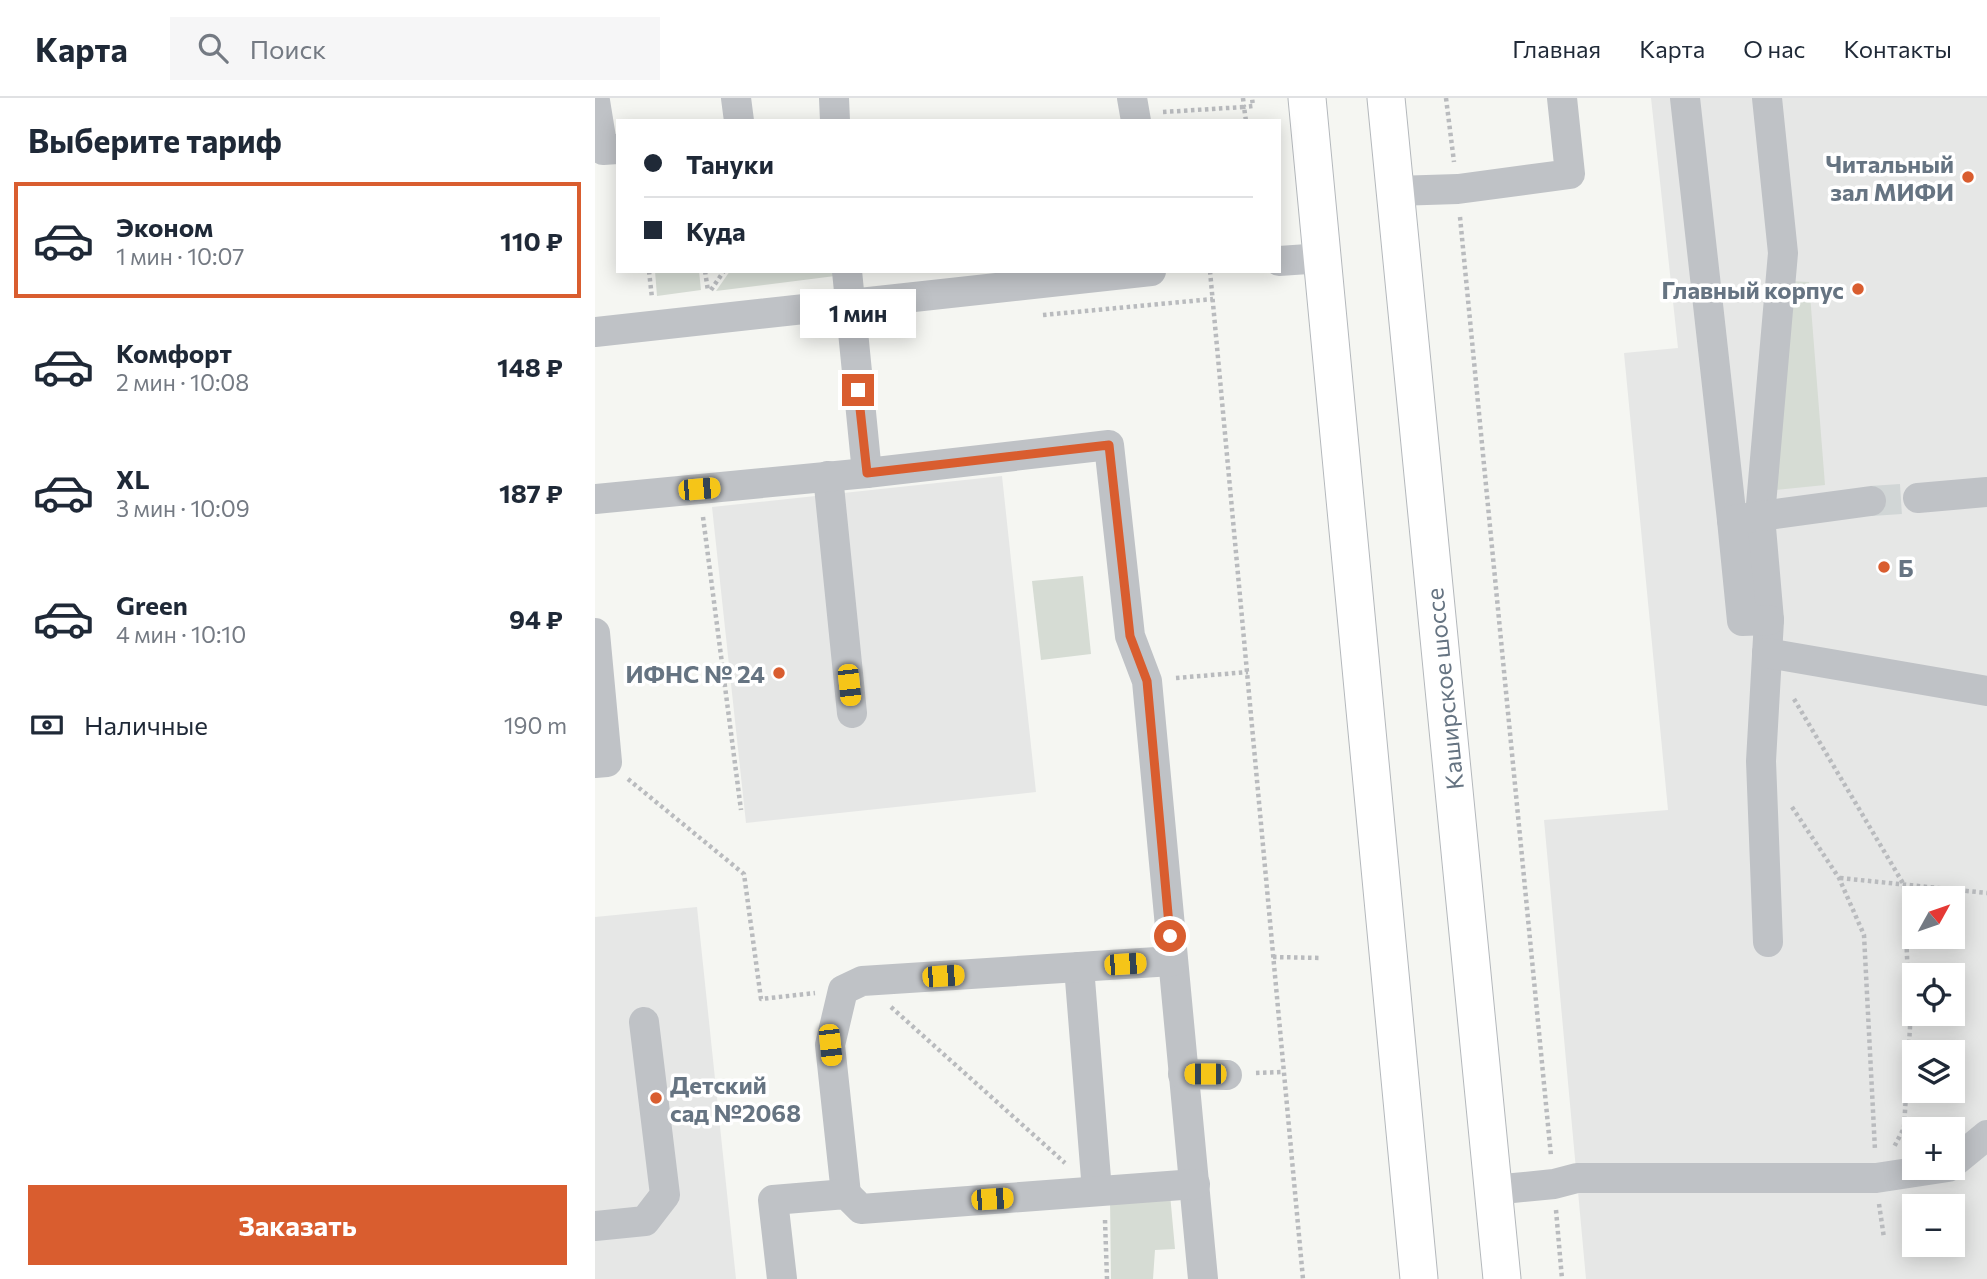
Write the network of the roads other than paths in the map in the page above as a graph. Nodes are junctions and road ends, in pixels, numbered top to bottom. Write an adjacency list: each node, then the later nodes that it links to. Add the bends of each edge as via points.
1 (736, 98): 9 (street)
2 (834, 98): 10 (street)
3 (1307, 98): 13 (main road)
4 (1386, 98): 12 (main road, Каширское шоссе)
5 (1562, 98): 12 (street, via 1570,174 1456,175)
6 (1685, 98): 25 (street)
7 (1767, 98): 25 (street, via 1783,253)
8 (595, 101): 11 (street, via 603,150)
9 (739, 119)
10 (835, 119)
11 (616, 149)
12 (1395, 191): 41 (main road, Каширское шоссе)
13 (1323, 258): 14 (street); 47 (main road)
14 (1281, 261)
15 (847, 273): 17 (street)
16 (1133, 273): 17 (street)
17 (849, 304): 18 (street); 19 (street)
18 (595, 332)
19 (867, 473): 20 (street); 32 (street, via 1109,445 1130,636 1147,681)
20 (828, 476): 23 (street); 29 (street)
21 (1987, 492): 22 (street)
22 (1918, 498)
23 (595, 499)
24 (1871, 501): 25 (street)
25 (1746, 518): 27 (street, via 1769,620)
26 (595, 633): 30 (street)
27 (1767, 653): 28 (street); 31 (street, via 1761,761)
28 (1987, 691)
29 (852, 713)
30 (601, 763)
31 (1768, 942)
32 (1172, 961): 33 (street); 35 (street)
33 (1079, 967): 42 (street, via 853,986 830,1045); 43 (street)
34 (645, 1022): 44 (street, via 665,1195 645,1221)
35 (1184, 1074): 36 (street); 40 (street)
36 (1227, 1075)
37 (1987, 1135): 38 (street)
38 (1965, 1153)
39 (1902, 1174): 41 (street, via 1876,1178 1577,1178)
40 (1195, 1184): 43 (street); 46 (street)
41 (1493, 1190): 48 (main road, Каширское шоссе)
42 (846, 1194): 43 (street, via 861,1209); 45 (street, via 773,1200)
43 (1101, 1199)
44 (595, 1226)
45 (782, 1279)
46 (1203, 1279)
47 (1419, 1279)
48 (1501, 1279)

